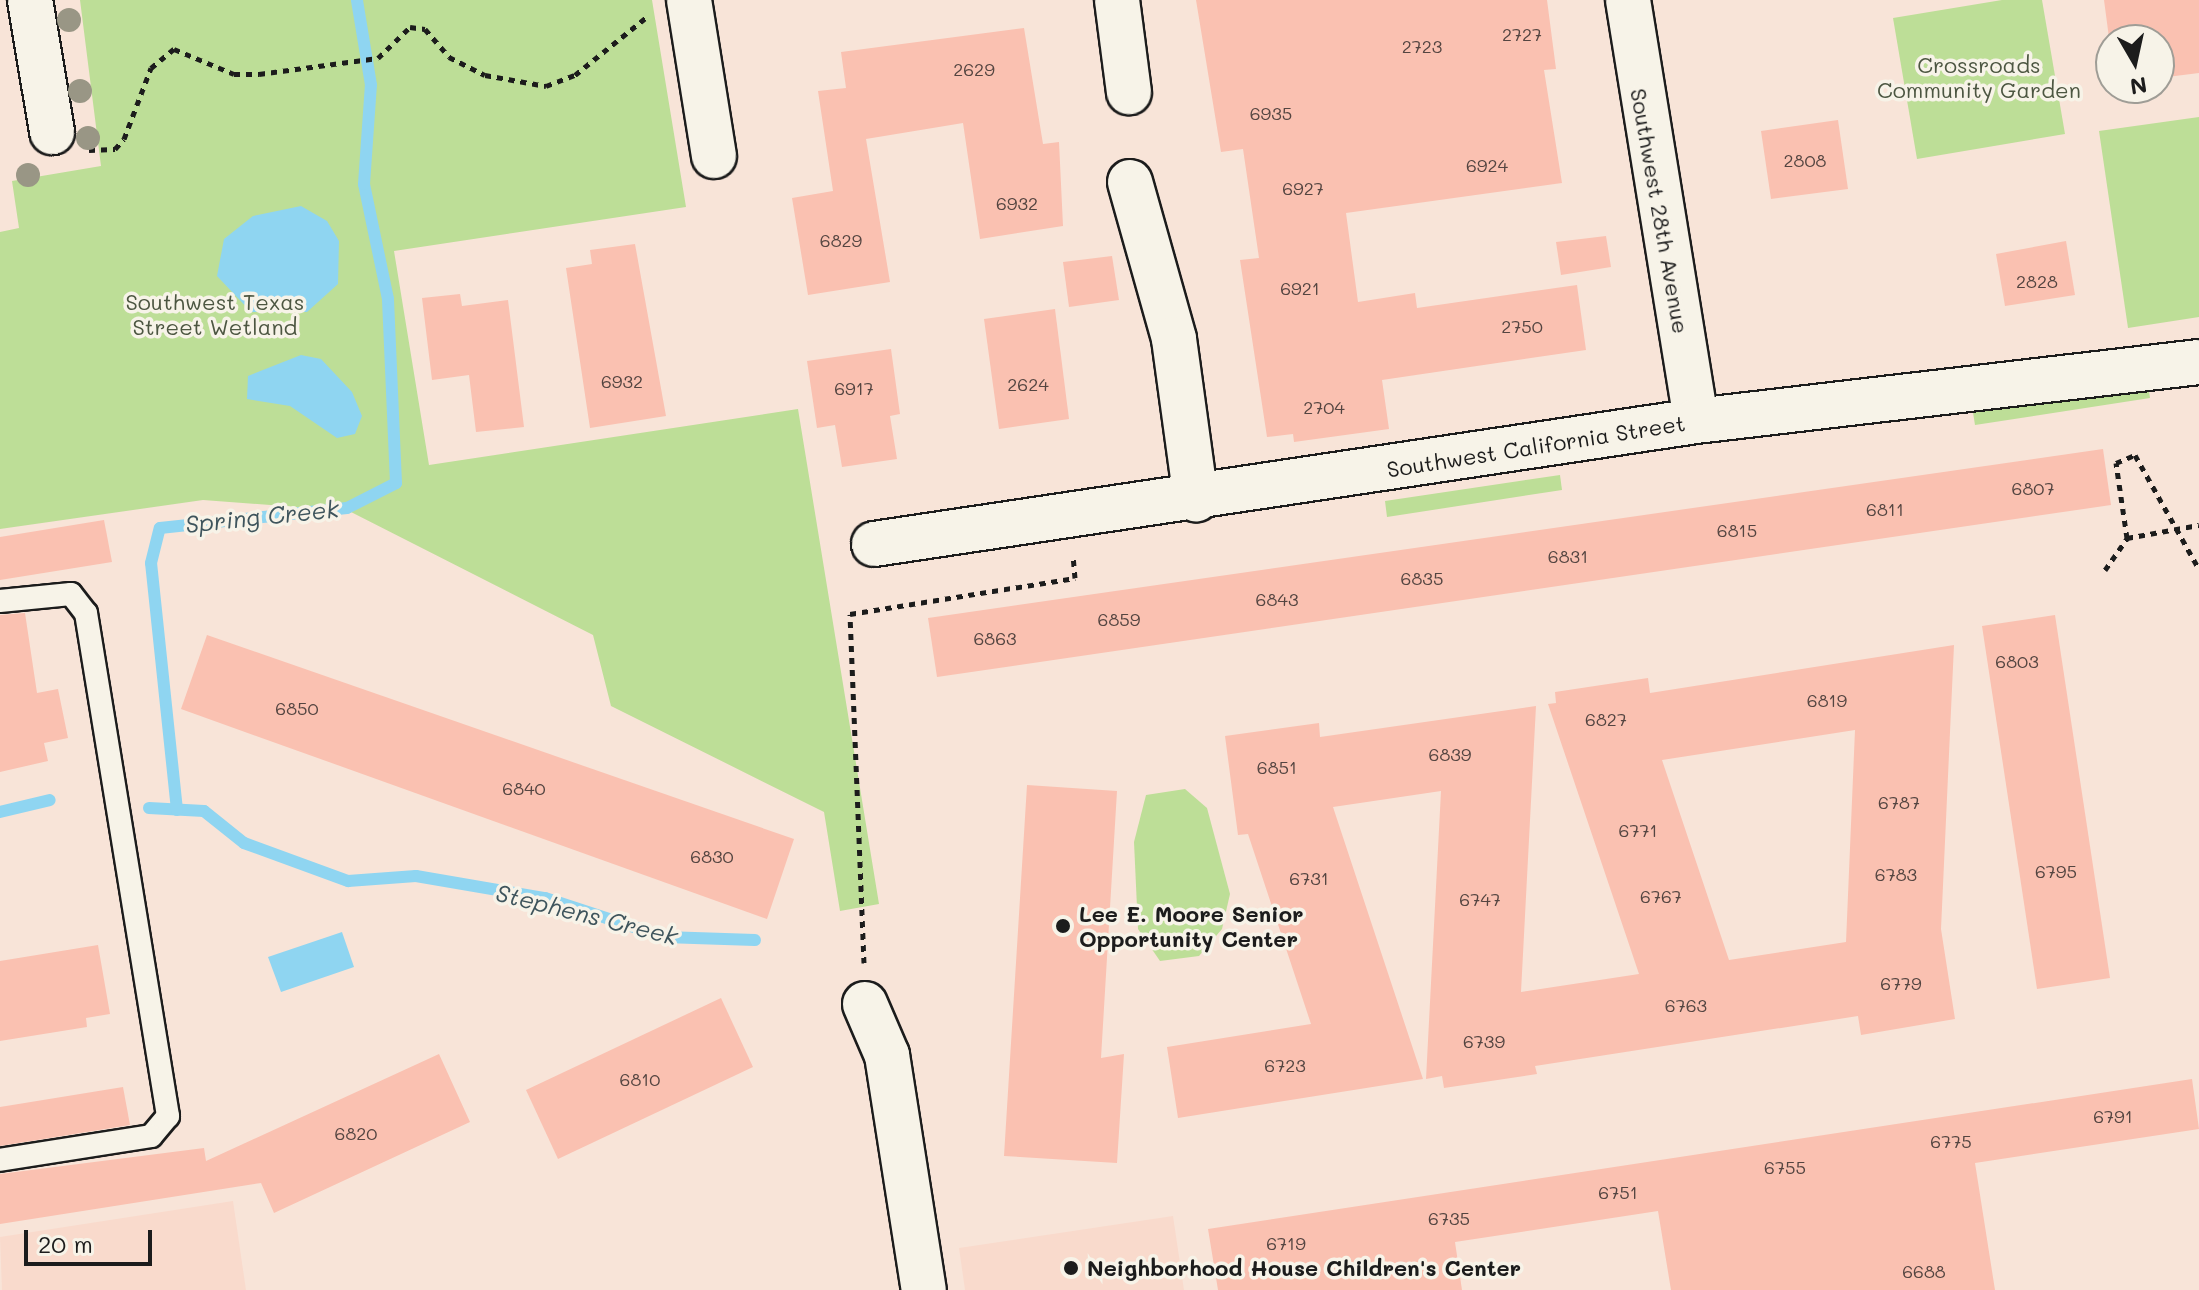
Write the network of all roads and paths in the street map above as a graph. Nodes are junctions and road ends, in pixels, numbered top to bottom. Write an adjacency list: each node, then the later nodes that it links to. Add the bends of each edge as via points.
1 (30, 0): 6 (street)
2 (1117, 0): 5 (street)
3 (1628, 0): 10 (street, Southwest 28th Avenue)
4 (674, 4): 6 (path, via 619,32 575,75 546,86 485,75 449,57 425,29 402,32 378,58 234,74 174,49 151,68 115,149 100,153); 7 (street)
5 (1129, 92)
6 (52, 132)
7 (714, 156)
8 (1130, 182): 11 (street, via 1174,339)
9 (2199, 362): 10 (street, Southwest California Street)
10 (1696, 421): 11 (street, Southwest California Street)
11 (1196, 499): 15 (street, Southwest California Street)
12 (2199, 525): 13 (path)
13 (2180, 530): 14 (path); 14 (path, via 2135,455 2116,463); 16 (path)
14 (2127, 538): 17 (path)
15 (874, 544)
16 (2199, 569)
17 (2105, 570)
18 (1075, 578): 20 (path, via 850,614)
19 (0, 601): 21 (lane, via 57,592 71,594 86,613 168,1116 151,1136)
20 (865, 1004): 22 (street, via 887,1055)
21 (0, 1160)
22 (924, 1290)

